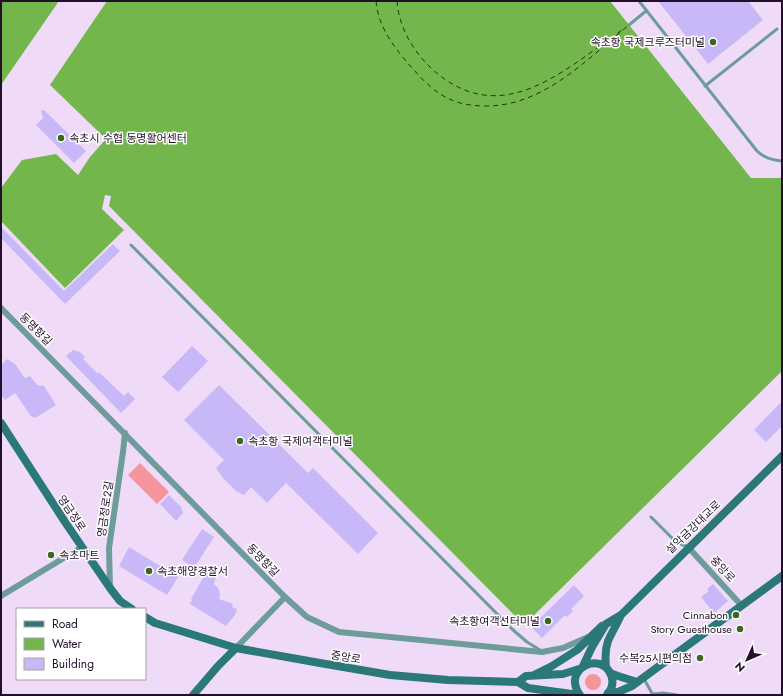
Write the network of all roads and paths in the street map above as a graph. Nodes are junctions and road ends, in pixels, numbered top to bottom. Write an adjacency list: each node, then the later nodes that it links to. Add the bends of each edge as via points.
1 (639, 1): 2 (lane)
2 (646, 11): 3 (lane); 5 (lane)
3 (629, 25)
4 (777, 29): 5 (lane)
5 (705, 86): 6 (lane, via 762,156)
6 (782, 161)
7 (131, 245): 26 (lane, via 512,629)
8 (1, 308): 10 (street, 동명항길)
9 (1, 423): 13 (street, 영금정로)
10 (125, 433): 16 (street, 영금정로2길, via 109,548); 18 (street, 동명항길)
11 (782, 456): 14 (street, 설악금강대교로)
12 (651, 517): 14 (lane, via 676,542)
13 (82, 547): 16 (street, 영금정로); 17 (street)
14 (688, 547): 19 (street, 중앙로); 21 (street, 설악금강대교로)
15 (782, 576): 19 (street)
16 (110, 588): 20 (street, 영금정로)
17 (1, 596)
18 (285, 597): 25 (street); 26 (street, 동명항길, via 307,617 339,632)
19 (742, 606): 30 (street)
20 (131, 608)
21 (620, 615): 23 (street); 28 (street, via 605,652)
22 (146, 618): 25 (street, via 155,623)
23 (606, 624): 24 (street); 27 (street)
24 (592, 635): 26 (street, 동명항길, via 563,648); 29 (street, via 577,650)
25 (236, 648): 31 (street, 중앙로, via 390,675); 35 (street)
26 (542, 652)
27 (581, 668): 28 (street, via 594,663); 29 (street, via 562,674); 36 (street, via 575,680)
28 (608, 670): 30 (street, via 618,676); 33 (street, via 612,687)
29 (534, 675): 31 (street, via 526,676)
30 (640, 679): 32 (street); 34 (lane)
31 (518, 682): 36 (street, via 528,688)
32 (627, 692): 33 (street)
33 (608, 694)
34 (653, 694): 37 (lane)
35 (192, 695)
36 (580, 695)
37 (677, 695)

